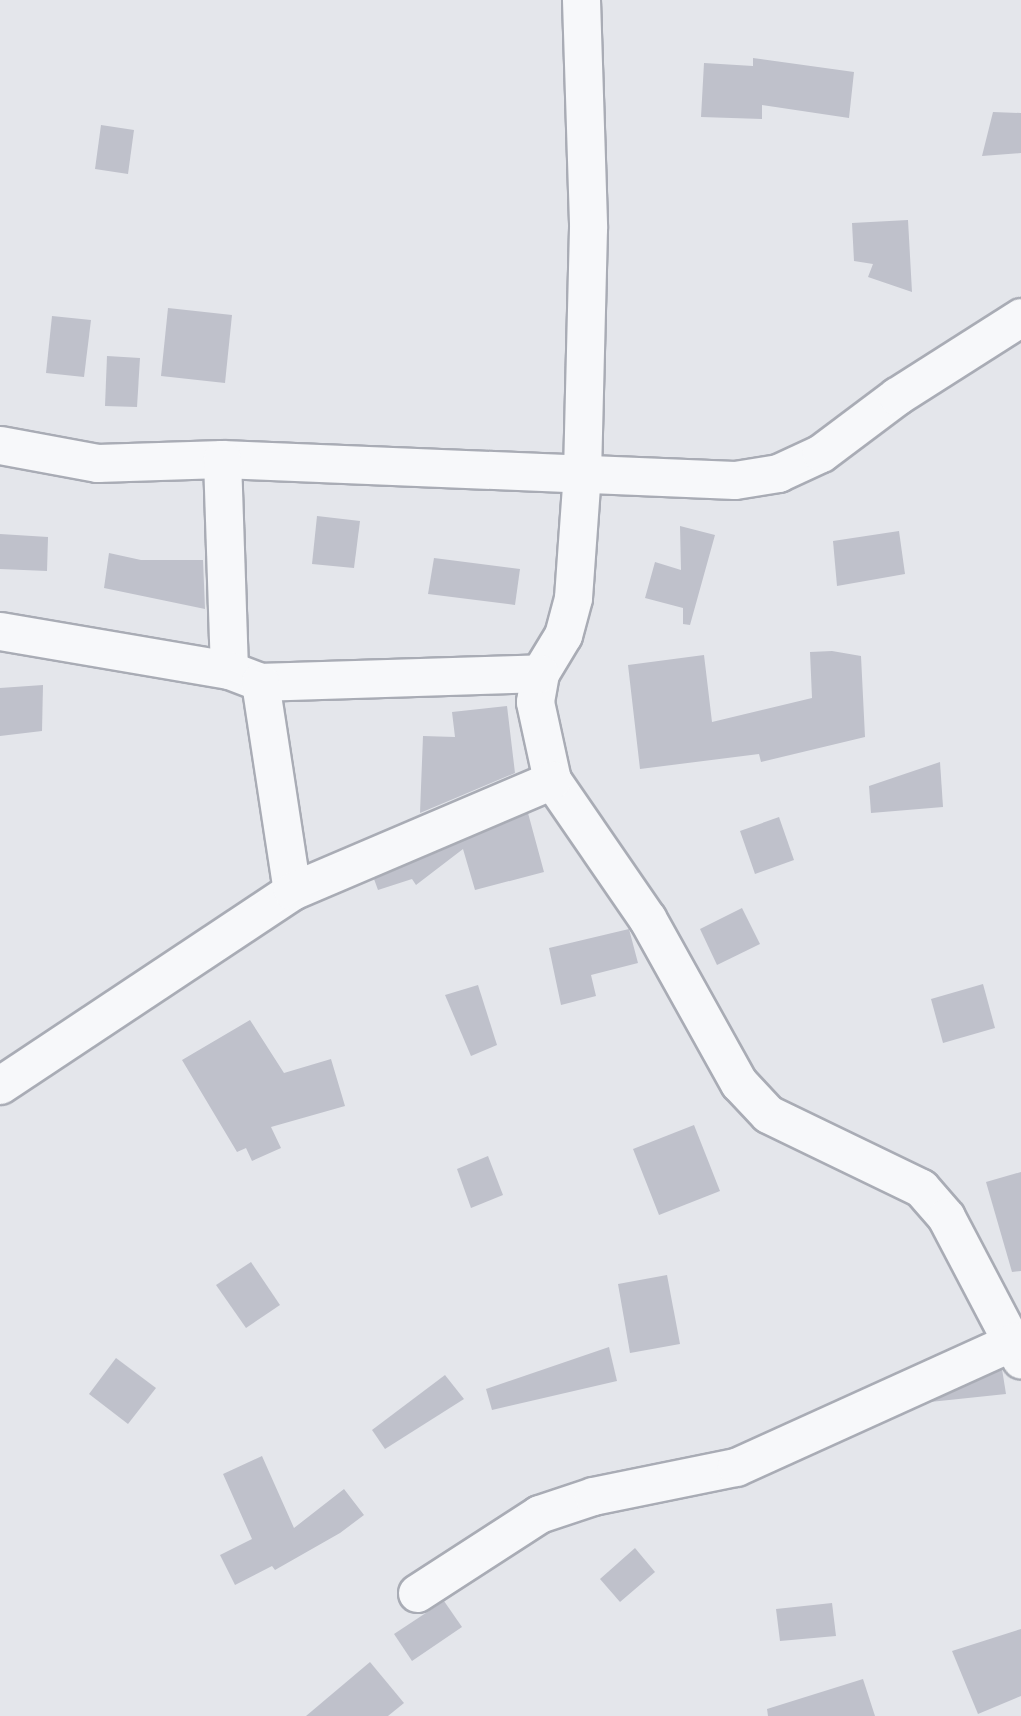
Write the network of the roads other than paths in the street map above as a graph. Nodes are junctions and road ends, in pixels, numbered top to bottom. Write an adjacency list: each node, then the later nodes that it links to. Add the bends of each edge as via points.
1 (581, 0): 5 (street, via 588,228)
2 (1021, 317): 5 (street, via 897,396 821,453 778,473 735,480)
3 (0, 445): 4 (street, via 97,463)
4 (222, 459): 5 (street); 8 (street)
5 (582, 472): 7 (street, via 573,598 563,635)
6 (0, 631): 8 (street)
7 (540, 673): 8 (street); 9 (street, via 535,702)
8 (245, 676): 10 (street)
9 (552, 780): 10 (street); 12 (street, via 647,918 739,1083 768,1114 921,1188 946,1217)
10 (292, 891): 11 (street)
11 (0, 1085)
12 (1017, 1350): 13 (street, via 736,1467 593,1496 538,1514)
13 (417, 1592)

